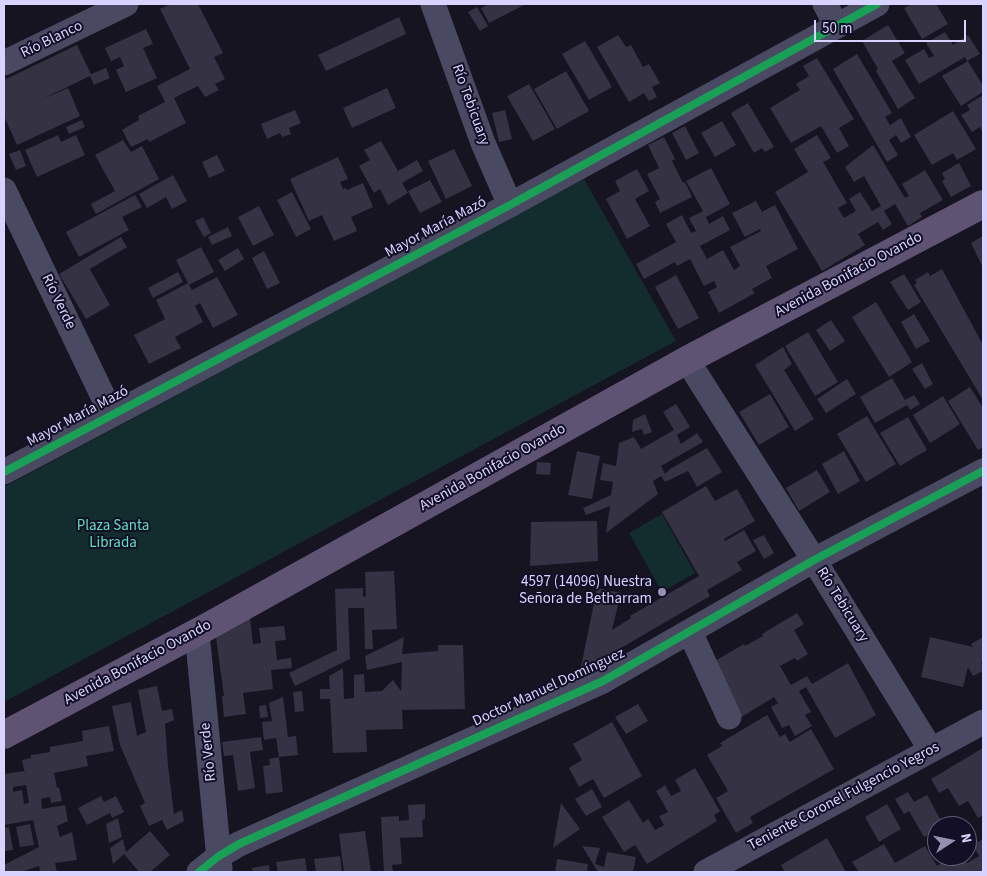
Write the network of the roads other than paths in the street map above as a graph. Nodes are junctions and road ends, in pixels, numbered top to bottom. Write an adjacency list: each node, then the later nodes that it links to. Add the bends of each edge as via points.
1 (126, 4): 5 (street, Río Blanco)
2 (433, 4): 8 (street, Río Tebicuary, via 482,143)
3 (878, 4): 4 (street, Mayor María Mazó)
4 (830, 15): 8 (street, Mayor María Mazó)
5 (4, 63)
6 (4, 190): 10 (street, Río Verde)
7 (983, 204): 9 (main road, Avenida Bonifacio Ovando)
8 (510, 205): 10 (street, Mayor María Mazó)
9 (687, 360): 13 (street, Río Tebicuary); 15 (main road, Avenida Bonifacio Ovando)
10 (112, 415): 12 (street, Mayor María Mazó)
11 (983, 471): 13 (street, Doctor Manuel Domínguez)
12 (4, 472)
13 (814, 560): 14 (street, Doctor Manuel Domínguez); 19 (street, Río Tebicuary)
14 (690, 632): 16 (street); 21 (street, Doctor Manuel Domínguez, via 603,682 239,844)
15 (197, 633): 18 (main road, Avenida Bonifacio Ovando); 21 (street, Río Verde)
16 (729, 717)
17 (983, 722): 19 (street, Teniente Coronel Fulgencio Yegros)
18 (4, 735)
19 (931, 750): 20 (street, Teniente Coronel Fulgencio Yegros)
20 (745, 863): 23 (street, Teniente Coronel Fulgencio Yegros)
21 (220, 864): 22 (street, Doctor Manuel Domínguez)
22 (199, 872)
23 (706, 872)

